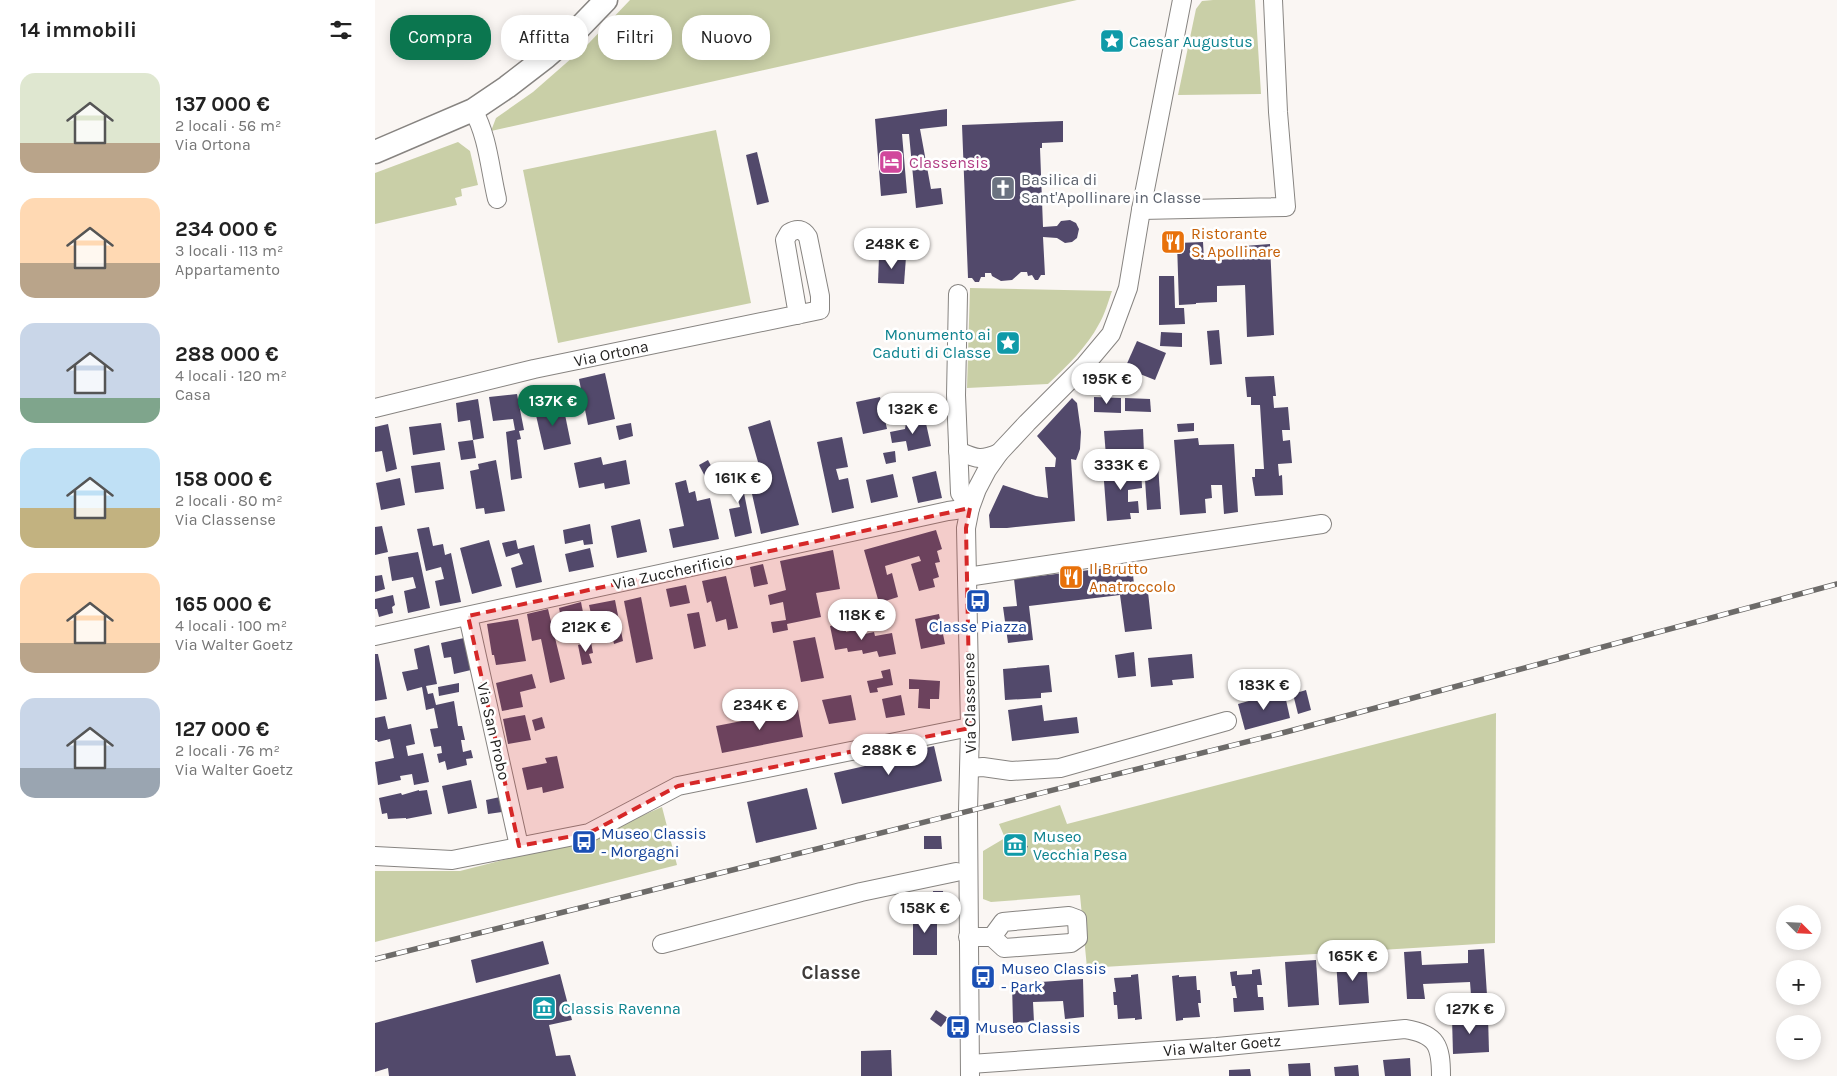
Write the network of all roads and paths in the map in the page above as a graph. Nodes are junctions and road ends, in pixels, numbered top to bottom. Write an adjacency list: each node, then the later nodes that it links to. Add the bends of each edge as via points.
1 (606, 0): 4 (main road, via 546,57)
2 (1182, 0): 7 (street, Via Classense)
3 (1273, 0): 7 (street, via 1286,207)
4 (473, 110): 5 (main road); 6 (street, via 483,133)
5 (375, 152)
6 (497, 199)
7 (1141, 210): 12 (street, Via Classense, via 1128,288 1111,334)
8 (958, 294): 11 (street)
9 (798, 315): 9 (street, Via Ortona, via 820,310 808,238 802,231 793,230 786,236 785,246); 10 (street, Via Ortona, via 533,364)
10 (375, 408)
11 (958, 451): 12 (street, via 976,459); 13 (street, via 959,493)
12 (999, 453): 13 (street, Via Classense, via 987,470)
13 (970, 508): 15 (street, Via Classense, via 966,528); 16 (street, Via Zuccherificio)
14 (1322, 524): 15 (street)
15 (967, 577): 19 (street, Via Classense)
16 (468, 616): 17 (street, Via Zuccherificio); 21 (street, Via San Probo)
17 (375, 636)
18 (1227, 721): 20 (street, via 1060,768 1011,771)
19 (970, 728): 20 (street, Via Classense); 21 (street, via 678,786 589,833)
20 (970, 768): 24 (street, Via Classense)
21 (519, 846): 22 (street, via 453,860)
22 (375, 856)
23 (956, 872): 26 (street, via 861,892)
24 (968, 937): 25 (street); 27 (street, Via Classense)
25 (991, 937)
26 (661, 944)
27 (970, 1070): 28 (street, Via Walter Goetz, via 1405,1029 1423,1033 1435,1042 1441,1059)
28 (1441, 1076)

